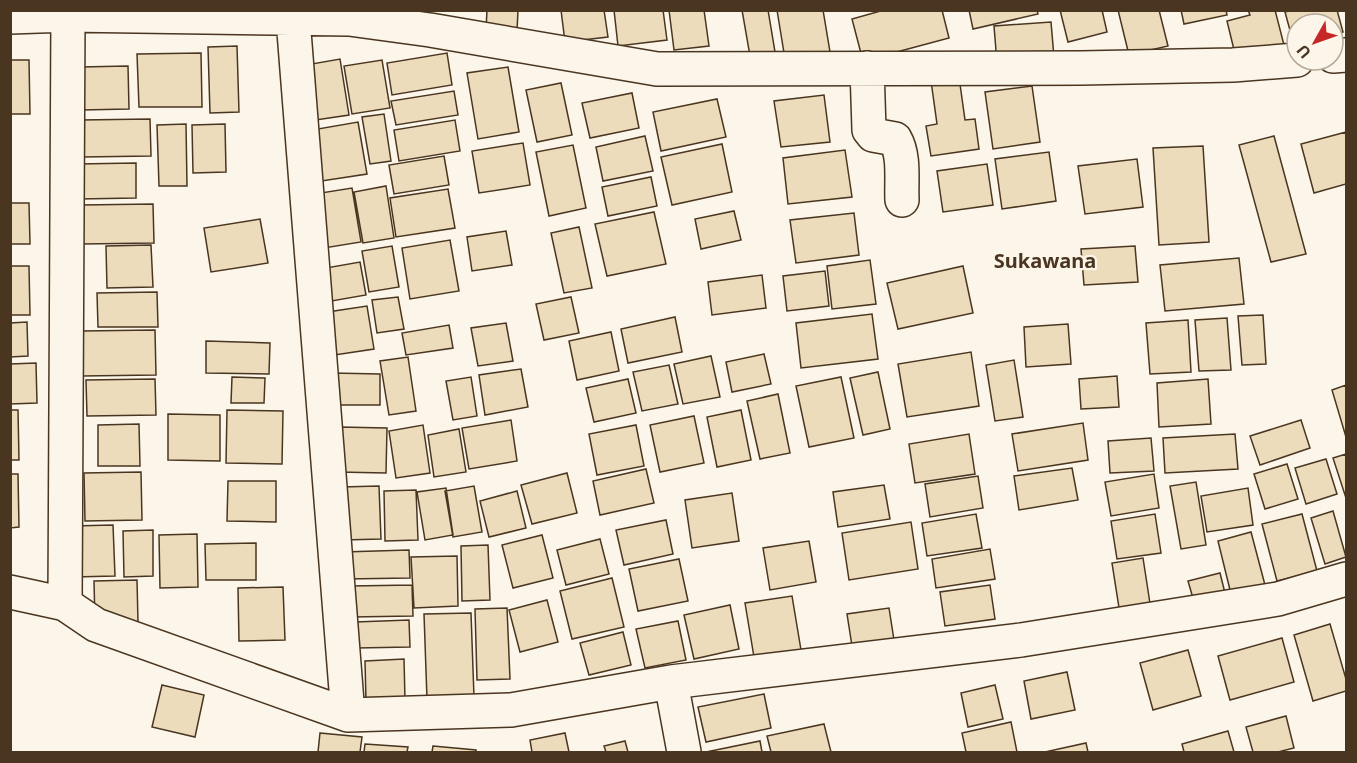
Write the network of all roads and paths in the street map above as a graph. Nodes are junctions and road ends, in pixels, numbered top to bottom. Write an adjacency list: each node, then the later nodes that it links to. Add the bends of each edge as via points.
1 (68, 15): 2 (street); 3 (street); 9 (street)
2 (10, 17)
3 (293, 19): 5 (street, via 360,21 430,30 657,69); 11 (street)
4 (1285, 61): 5 (street, via 1198,66)
5 (867, 68): 6 (street, via 869,130 873,135 895,139 898,145)
6 (902, 200)
7 (1347, 579): 10 (street, via 1278,599 1021,640)
8 (10, 592): 9 (street)
9 (65, 604): 11 (street, via 96,625)
10 (671, 682): 11 (street, via 511,710); 12 (street)
11 (348, 715)
12 (684, 753)

